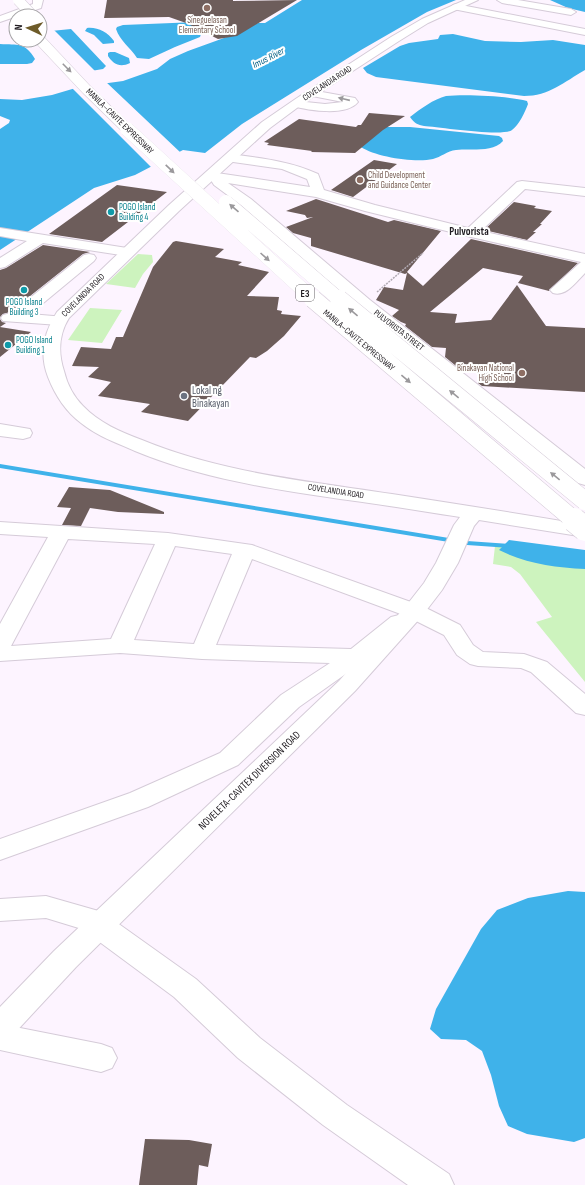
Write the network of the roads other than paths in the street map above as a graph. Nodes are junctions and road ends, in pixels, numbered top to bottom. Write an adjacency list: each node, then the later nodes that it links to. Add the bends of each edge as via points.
1 (18, 0): 7 (main road, bridge)
2 (38, 0): 9 (main road, via 38,6)
3 (502, 0): 8 (main road)
4 (469, 4): 10 (main road); 10 (main road, via 552,22); 14 (main road, COVELANDIA ROAD, via 425,21)
5 (9, 5): 6 (main road)
6 (11, 8)
7 (26, 8)
8 (571, 12)
9 (0, 19)
10 (563, 28): 12 (main road)
11 (48, 31): 35 (main road, MANILA–CAVITE EXPRESSWAY / E3, one-way to 11, bridge, via 353,312 214,191 124,108)
12 (585, 32)
13 (48, 48): 38 (main road, MANILA–CAVITE EXPRESSWAY / E3, one-way to 38, bridge, via 199,197 330,315)
14 (311, 93): 15 (main road, COVELANDIA ROAD); 15 (main road, one-way to 14, via 343,108 352,102)
15 (292, 107): 16 (main road); 17 (main road, COVELANDIA ROAD, via 266,125)
16 (322, 114)
17 (230, 158): 18 (main road, COVELANDIA ROAD); 20 (main road, via 304,172 313,177)
18 (214, 177): 20 (main road); 24 (main road, COVELANDIA ROAD, via 174,208); 34 (main road, PULVORISTA STREET, via 364,303)
19 (585, 192): 22 (main road, via 522,185)
20 (318, 193): 22 (main road)
21 (0, 232): 23 (main road)
22 (471, 233): 26 (main road)
23 (41, 238): 24 (main road); 27 (main road)
24 (127, 252): 31 (main road, COVELANDIA ROAD)
25 (90, 258): 30 (main road)
26 (585, 258)
27 (0, 264)
28 (585, 265): 29 (main road)
29 (558, 290)
30 (7, 318): 31 (main road)
31 (59, 320): 36 (main road, COVELANDIA ROAD, via 53,336 52,359 66,397 90,422 128,442 184,463 237,475)
32 (0, 430): 33 (main road)
33 (23, 433)
34 (585, 479)
35 (585, 501)
36 (469, 519): 38 (main road, COVELANDIA ROAD); 42 (main road, NOVELETA-CAVITEX DIVERSION ROAD, via 434,585)
37 (0, 528): 39 (main road)
38 (585, 530)
39 (61, 532): 40 (main road); 43 (main road)
40 (168, 539): 41 (main road); 44 (main road)
41 (245, 549): 42 (main road); 45 (main road)
42 (414, 611): 47 (main road); 48 (main road, via 452,630 465,650 478,658 524,661 539,667); 51 (main road, NOVELETA-CAVITEX DIVERSION ROAD, via 347,686)
43 (0, 645)
44 (120, 646): 45 (main road); 46 (main road)
45 (202, 652): 47 (main road)
46 (0, 654)
47 (356, 656): 49 (main road, via 290,701 229,759 139,800)
48 (585, 707)
49 (0, 850)
50 (0, 910): 51 (main road, via 46,907 92,920)
51 (99, 925): 52 (main road, NOVELETA-CAVITEX DIVERSION ROAD); 55 (main road, via 185,988 249,1048 336,1115)
52 (0, 1028)
53 (0, 1037): 54 (main road)
54 (101, 1058)
55 (437, 1185)

